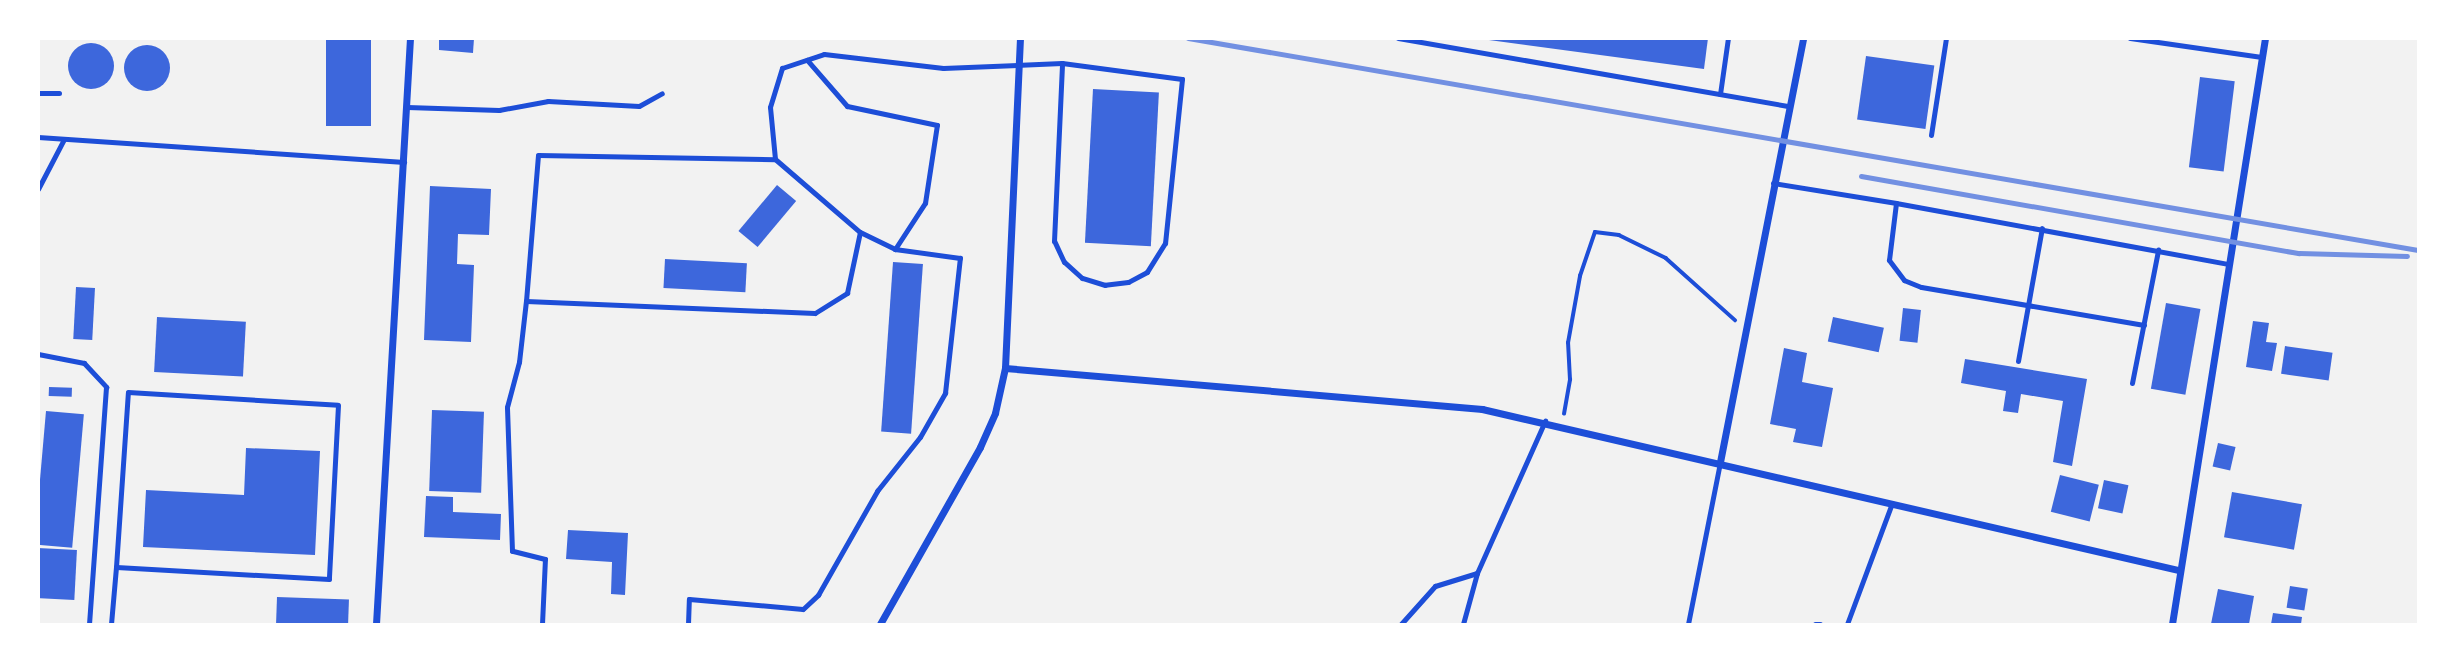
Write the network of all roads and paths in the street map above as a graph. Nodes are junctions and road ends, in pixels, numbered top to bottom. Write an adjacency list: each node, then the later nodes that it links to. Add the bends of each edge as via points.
1 (410, 38): 18 (street)
2 (1020, 38): 12 (street)
3 (1398, 38): 16 (lane)
4 (1727, 38): 16 (lane)
5 (1803, 38): 17 (street)
6 (1946, 38): 19 (lane)
7 (2130, 38): 9 (lane)
8 (2265, 38): 9 (street)
9 (2262, 57): 31 (street)
10 (807, 60): 12 (lane, via 824,54 943,68); 22 (lane, via 782,68 769,107); 29 (lane, via 847,107 937,125 925,203)
11 (1062, 63): 11 (lane, via 1054,241 1064,262 1083,278 1105,285 1128,282 1155,263 1165,243 1182,79); 12 (lane)
12 (1018, 64): 38 (street)
13 (38, 93): 14 (lane)
14 (59, 93)
15 (662, 93): 18 (lane, via 639,106 548,101 499,110)
16 (1720, 94): 17 (lane)
17 (1789, 106): 24 (street)
18 (407, 107): 23 (street)
19 (1931, 135)
20 (38, 137): 21 (lane)
21 (64, 139): 23 (lane); 25 (lane)
22 (775, 159): 28 (lane); 32 (lane, via 538,155)
23 (404, 163): 49 (street)
24 (1773, 183): 26 (lane); 34 (street)
25 (38, 190)
26 (1896, 203): 27 (lane); 33 (lane, via 1889,260 1904,280)
27 (2042, 228): 30 (lane); 33 (lane)
28 (860, 232): 29 (lane); 32 (lane, via 847,293 815,313)
29 (895, 248): 51 (lane, via 960,258 945,393 920,437 877,491 818,594 803,609 690,599)
30 (2158, 250): 31 (lane); 35 (lane)
31 (2227, 264): 45 (street)
32 (526, 301): 50 (lane, via 519,362 507,407 512,551 545,559)
33 (2028, 305): 35 (lane); 37 (lane)
34 (1746, 326): 41 (path, via 1706,298 1666,258 1619,235 1595,232 1580,276 1568,343 1570,380); 42 (street)
35 (2144, 326): 39 (lane)
36 (38, 354): 47 (lane, via 84,363 106,387)
37 (2018, 361)
38 (1005, 368): 40 (street, via 1482,409); 52 (street, via 981,447)
39 (2132, 383)
40 (1545, 421): 41 (street); 46 (lane)
41 (1562, 425): 42 (street)
42 (1720, 462): 43 (street); 55 (lane)
43 (1892, 503): 45 (street); 56 (lane)
44 (116, 567): 44 (lane, via 128,393 338,405 329,579); 48 (lane)
45 (2178, 570): 57 (street)
46 (1477, 573): 53 (lane, via 1435,586); 54 (lane)
47 (89, 625)
48 (111, 625)
49 (376, 625)
50 (542, 625)
51 (688, 625)
52 (880, 625)
53 (1401, 625)
54 (1463, 625)
55 (1688, 625)
56 (1847, 625)
57 (2172, 625)

